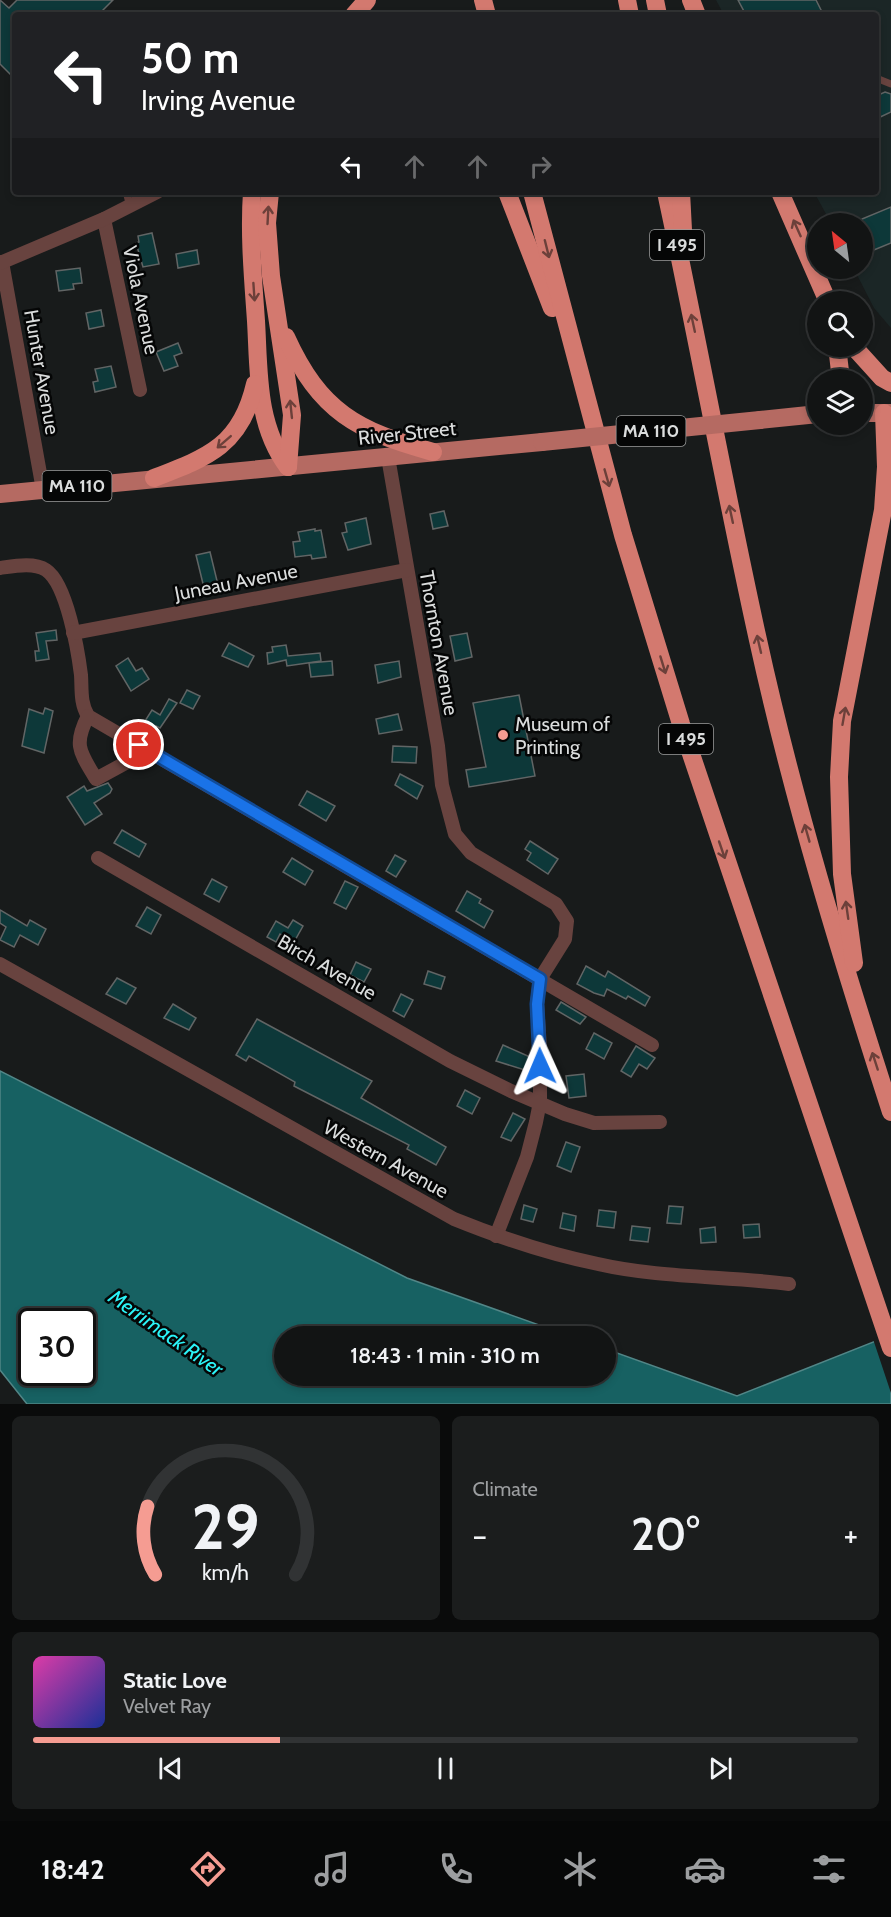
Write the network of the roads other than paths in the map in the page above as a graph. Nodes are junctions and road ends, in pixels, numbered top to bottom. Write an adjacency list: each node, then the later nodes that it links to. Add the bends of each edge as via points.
1 (367, 0): 2 (highway)
2 (357, 12)
3 (145, 195): 11 (street)
4 (252, 195): 18 (highway, one-way to 18)
5 (270, 195): 16 (highway, one-way to 5, via 269,255)
6 (508, 195): 19 (highway)
7 (533, 195): 19 (highway, I 495, one-way to 19)
8 (667, 195): 15 (highway, I 495)
9 (681, 195): 15 (highway)
10 (781, 195): 14 (highway, one-way to 10)
11 (128, 199): 12 (street)
12 (104, 219): 13 (street); 21 (street, Viola Avenue)
13 (1, 262): 29 (street, Hunter Avenue)
14 (823, 291)
15 (688, 298): 39 (highway, I 495, one-way to 15, via 789,772 760,652)
16 (279, 319): 24 (highway, via 300,364 340,414 391,440); 27 (highway, one-way to 16, via 292,415)
17 (863, 357): 20 (highway)
18 (258, 373): 27 (highway, via 258,388 273,442); 28 (highway, one-way to 28, via 241,426 223,445 192,464)
19 (579, 375): 46 (highway, I 495, one-way to 46, via 681,724)
20 (891, 383)
21 (140, 390)
22 (888, 413): 26 (highway)
23 (807, 415): 24 (main road, River Street / MA 110, bridge)
24 (433, 452): 25 (main road, River Street / MA 110)
25 (388, 457): 27 (main road, River Street / MA 110); 32 (street, Thornton Avenue)
26 (889, 464): 39 (highway, one-way to 26, via 842,874 842,721 875,558)
27 (288, 467): 28 (main road, River Street / MA 110)
28 (154, 478): 29 (main road, River Street / MA 110)
29 (43, 490): 30 (main road, River Street / MA 110)
30 (0, 494)
31 (0, 568): 33 (street, via 38,567 52,576)
32 (407, 570): 33 (street, Juneau Avenue); 38 (street, Thornton Avenue, via 442,785 454,834 471,853 556,904 567,921 565,939)
33 (73, 633): 34 (street, via 82,700)
34 (88, 716): 35 (street); 35 (street, via 78,735 80,752 96,779 129,761)
35 (139, 745): 38 (street)
36 (98, 858): 41 (street, Birch Avenue, via 450,1061)
37 (0, 964): 44 (street, Western Avenue, via 395,1187 454,1219)
38 (540, 979): 40 (street); 41 (street)
39 (858, 1010): 42 (highway, I 495, one-way to 39)
40 (652, 1045)
41 (540, 1102): 43 (street, Birch Avenue, via 594,1123); 44 (street, via 527,1157)
42 (891, 1112)
43 (660, 1122)
44 (496, 1236): 45 (street, Western Avenue, via 599,1265)
45 (789, 1284)
46 (891, 1348)

